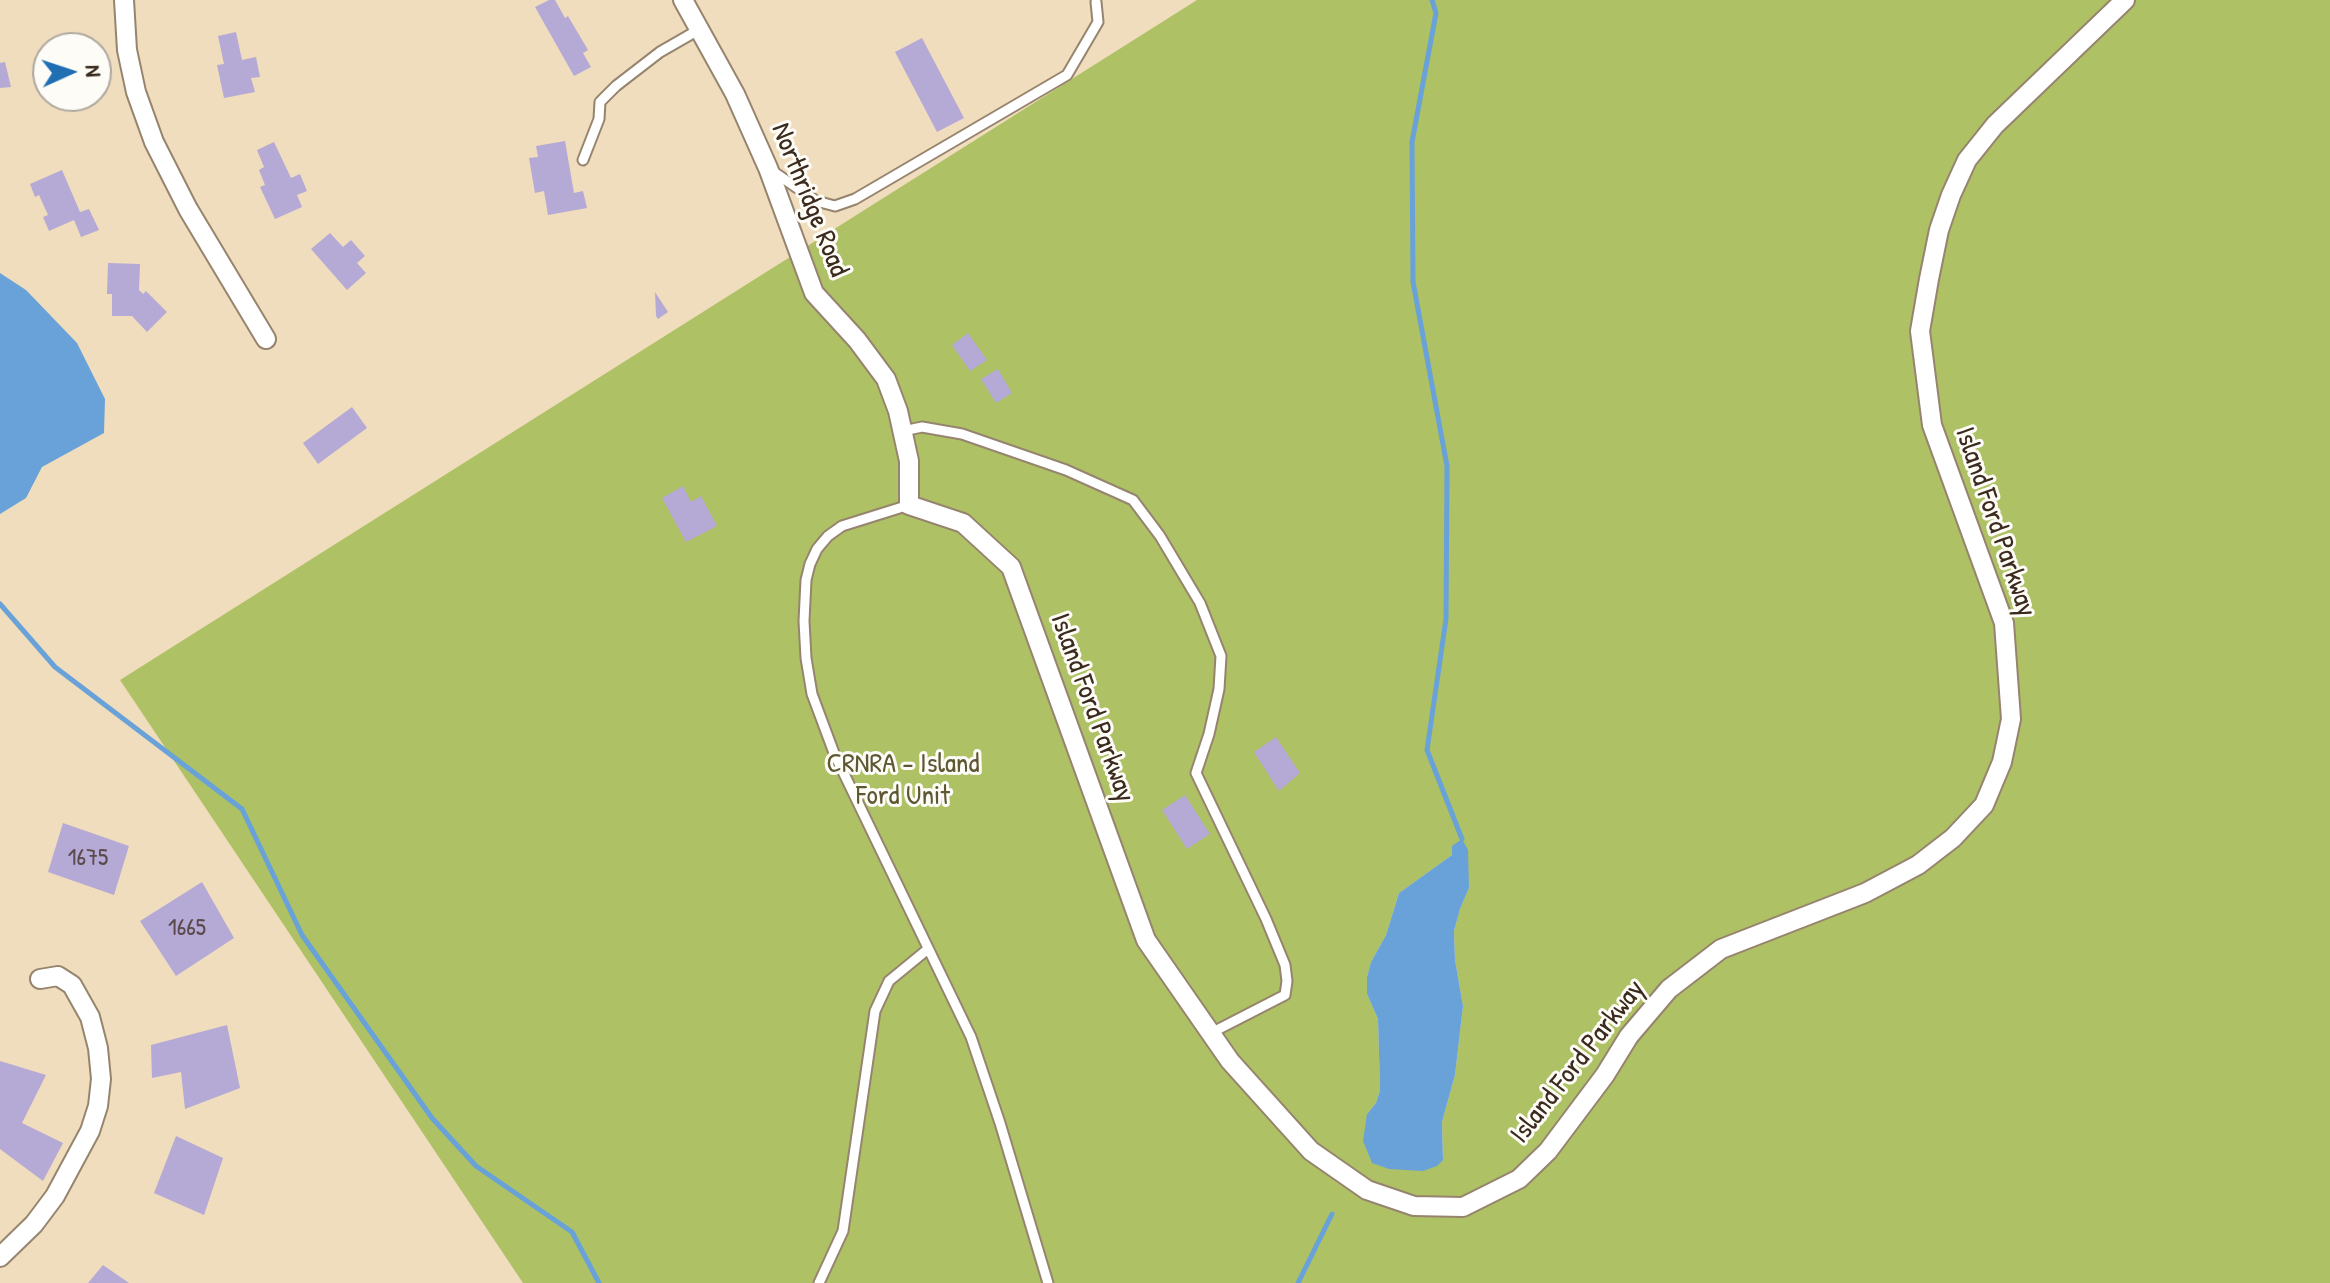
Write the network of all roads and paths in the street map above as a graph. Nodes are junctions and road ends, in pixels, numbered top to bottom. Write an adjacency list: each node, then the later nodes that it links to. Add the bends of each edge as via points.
1 (124, 0): 8 (street, via 127,50 154,142)
2 (683, 0): 5 (street, Northridge Road)
3 (2125, 0): 13 (street, Island Ford Parkway, via 1995,125 1967,160 1943,218 1929,279 1920,331 1932,425 2004,623 2011,719 2002,762 1984,805 1918,865 1865,893 1721,949 1669,989 1539,1160 1519,1179 1463,1207 1414,1206 1357,1184 1311,1151)
4 (1096, 2): 7 (lane, via 1098,22 1067,75 855,199 835,206 816,201)
5 (700, 29): 6 (lane, via 660,52 600,102); 7 (street, Northridge Road)
6 (583, 160)
7 (768, 168): 9 (street, Northridge Road, via 814,293 886,379)
8 (266, 339)
9 (903, 431): 10 (street, Northridge Road); 13 (lane, via 922,427 962,434 1133,500 1200,603 1221,656 1219,689 1196,773 1266,919 1287,981 1285,995)
10 (909, 505): 11 (lane, via 842,526 828,536 810,564 804,621 806,658 821,724); 13 (street, Island Ford Parkway, via 963,523 1011,567 1146,940)
11 (928, 949): 15 (lane, via 889,981 875,1011 843,1231); 16 (lane, via 971,1037)
12 (40, 979): 14 (street, via 58,976 72,985 90,1017 101,1079 98,1106 73,1168 55,1196)
13 (1211, 1033)
14 (0, 1257)
15 (819, 1283)
16 (1048, 1283)

